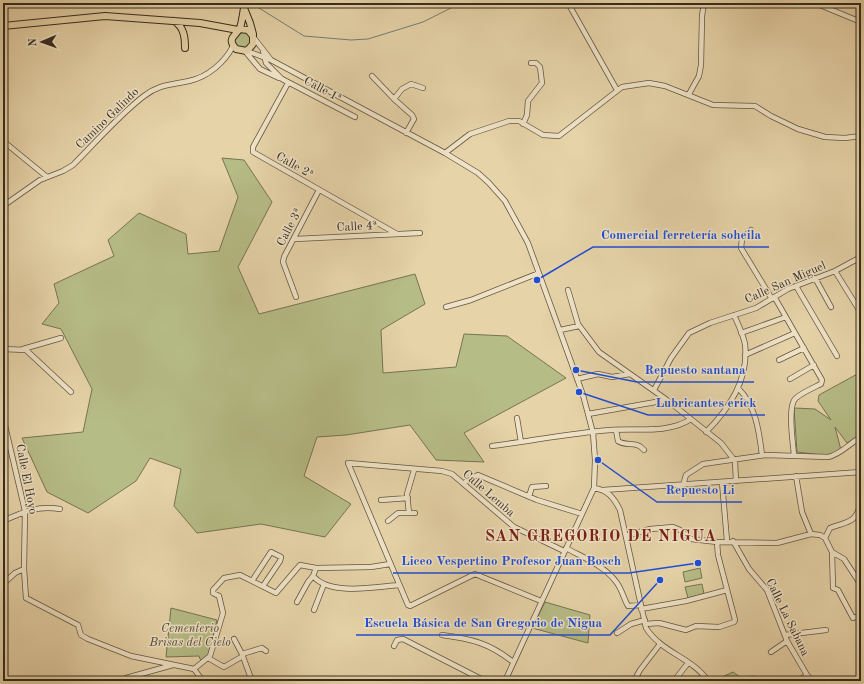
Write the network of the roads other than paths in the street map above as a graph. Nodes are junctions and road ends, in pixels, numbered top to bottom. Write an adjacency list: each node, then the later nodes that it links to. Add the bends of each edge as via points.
1 (568, 3): 23 (street)
2 (704, 3): 24 (street, via 700,71 696,84)
3 (815, 3): 6 (street)
4 (243, 6): 9 (main road); 10 (main road)
5 (172, 21): 7 (main road, via 105,16); 8 (main road, via 205,23); 12 (main road, via 178,24 184,34)
6 (861, 22)
7 (3, 26)
8 (221, 28): 9 (main road); 11 (main road)
9 (239, 30): 10 (main road, via 248,30); 11 (main road)
10 (254, 37): 13 (main road, via 252,47); 14 (street)
11 (233, 42): 13 (main road); 15 (street, Camino Galindo)
12 (185, 48)
13 (244, 51): 15 (street, Camino Galindo); 16 (street); 20 (street, Calle 1ª, via 260,69)
14 (264, 51): 16 (street); 17 (street)
15 (229, 54): 32 (street, Camino Galindo, via 201,77 154,89 126,112 73,165)
16 (264, 59): 17 (street); 20 (street, Calle 1ª)
17 (271, 60): 28 (street)
18 (531, 63): 27 (street, via 540,67 542,83 528,101)
19 (372, 76): 25 (street)
20 (282, 79): 21 (street, Calle 1ª)
21 (288, 83): 26 (street, Calle 1ª); 33 (street, Calle 2ª, via 253,147 253,152)
22 (423, 88): 25 (street, via 411,84 402,89)
23 (617, 90): 24 (street, via 649,83); 27 (street, via 559,136 543,135)
24 (689, 94): 29 (street, via 713,105 755,106 798,129 825,137)
25 (394, 99): 28 (street, via 414,119)
26 (355, 117)
27 (523, 124): 31 (street, via 509,121 479,130)
28 (406, 133): 31 (street)
29 (861, 136)
30 (3, 141): 32 (street)
31 (445, 153): 41 (street, via 478,173 505,201 523,231)
32 (47, 177): 34 (street, Camino Galindo)
33 (319, 190): 37 (street, Calle 2ª); 38 (street, Calle 3ª)
34 (3, 206)
35 (751, 230): 46 (street, via 742,239 741,248)
36 (420, 233): 37 (street, Calle 4ª)
37 (397, 234): 38 (street, Calle 4ª)
38 (295, 239): 45 (street, Calle 3ª, via 283,262)
39 (861, 257): 40 (street, Calle San Miguel)
40 (835, 271): 42 (street, Calle San Miguel); 49 (street)
41 (539, 273): 48 (street, via 471,300); 53 (street)
42 (815, 278): 43 (street, Calle San Miguel); 47 (street)
43 (796, 286): 46 (street, Calle San Miguel); 61 (street)
44 (568, 290): 52 (street)
45 (296, 297)
46 (774, 299): 50 (street, Calle San Miguel); 51 (street)
47 (831, 306)
48 (446, 307)
49 (861, 313)
50 (734, 315): 54 (street); 68 (street, Calle San Miguel, via 689,333 671,358)
51 (786, 316): 54 (street); 55 (street)
52 (579, 326): 53 (street); 64 (street, via 599,352)
53 (560, 330): 65 (street)
54 (741, 333): 60 (street)
55 (795, 333): 57 (street); 60 (street)
56 (61, 338): 59 (street)
57 (804, 348): 62 (street); 63 (street)
58 (3, 349): 59 (street)
59 (23, 349): 69 (street)
60 (745, 355): 67 (street)
61 (837, 356)
62 (779, 360)
63 (814, 365): 66 (street); 85 (street, via 822,378 821,384 792,402)
64 (630, 374): 65 (street, via 612,377 598,374); 68 (street)
65 (577, 379): 71 (street)
66 (790, 379)
67 (738, 388): 76 (street, via 720,418); 84 (street, via 751,405)
68 (654, 390): 70 (street)
69 (70, 392)
70 (667, 400): 71 (street); 74 (street)
71 (588, 414): 78 (street)
72 (3, 417): 77 (street, Calle El Hoyo)
73 (517, 418): 81 (street)
74 (691, 419): 75 (street, via 676,426); 76 (street)
75 (616, 430): 78 (street); 83 (street, via 621,444 634,443)
76 (706, 432): 86 (street, via 721,443)
77 (7, 433): 79 (street); 102 (street, Calle El Hoyo)
78 (593, 433): 81 (street); 95 (street)
79 (3, 437)
80 (861, 438): 85 (street, via 834,456)
81 (521, 442): 82 (street)
82 (492, 446)
83 (644, 450)
84 (762, 455): 85 (street); 86 (street)
85 (794, 455)
86 (735, 461): 90 (street); 93 (street, via 703,464 686,475)
87 (414, 470): 92 (street, Calle Lemba, via 442,470); 98 (street); 116 (street, Calle Lemba, via 348,463)
88 (861, 472): 89 (street)
89 (796, 476): 90 (street); 108 (street, via 802,512)
90 (736, 481): 91 (street)
91 (722, 482): 93 (street); 111 (street)
92 (464, 484): 97 (street, via 468,479 478,475); 114 (street, Calle Lemba, via 514,527)
93 (683, 485): 96 (street)
94 (546, 486): 97 (street, via 532,487)
95 (594, 488): 96 (street); 105 (street)
96 (603, 490): 109 (street, via 615,500)
97 (529, 496): 105 (street)
98 (408, 498): 99 (street); 103 (street)
99 (381, 500)
100 (861, 502): 110 (street, via 852,521 830,528)
101 (60, 509): 102 (street, via 38,507)
102 (25, 511): 107 (street); 118 (street, Calle El Hoyo)
103 (409, 513): 104 (street); 106 (street, via 398,513)
104 (415, 513)
105 (582, 514): 114 (street)
106 (388, 520)
107 (3, 521)
108 (811, 534): 110 (street); 112 (street, via 777,543)
109 (626, 536): 113 (street, via 673,527 691,539); 129 (street)
110 (825, 538): 115 (street)
111 (727, 541): 112 (street); 113 (street)
112 (733, 541): 136 (street, Calle La Sabana, via 749,569 767,590)
113 (717, 542): 126 (street)
114 (565, 549): 127 (street); 129 (street, Calle Lemba, via 602,568 618,584 628,606)
115 (832, 552): 124 (street, via 844,559); 131 (street, via 832,588 838,590 854,618)
116 (390, 564): 117 (street); 123 (street)
117 (316, 568): 119 (street); 125 (street, via 300,565 276,593)
118 (24, 569): 121 (street); 147 (street, Calle El Hoyo, via 26,598 78,626 81,635 88,640 131,656)
119 (314, 576): 122 (street); 128 (street)
120 (252, 581): 125 (street); 125 (street, via 271,552 281,557); 144 (street, via 240,575 224,578 213,590 219,596 223,613)
121 (3, 584)
122 (324, 584): 123 (street, via 349,589); 130 (street)
123 (399, 585): 127 (street, via 410,606 475,574)
124 (861, 585)
125 (263, 586)
126 (727, 590): 129 (street, via 686,601); 132 (street, via 734,622 726,625 696,626 686,630 661,623)
127 (541, 601): 145 (street)
128 (297, 602)
129 (641, 607): 132 (street)
130 (314, 610)
131 (861, 615)
132 (645, 622): 134 (street, via 631,624); 139 (street, via 654,639)
133 (826, 630): 136 (street)
134 (616, 633)
135 (442, 635): 145 (street, via 479,641)
136 (785, 635): 138 (street, Calle La Sabana)
137 (234, 639): 143 (street)
138 (787, 642): 142 (street); 149 (street, Calle La Sabana)
139 (660, 644): 146 (street); 156 (street)
140 (394, 646): 154 (street, via 397,640 403,639)
141 (266, 651): 143 (street, via 262,648)
142 (771, 652)
143 (243, 655): 144 (street, via 224,667); 153 (street)
144 (208, 658): 148 (street)
145 (513, 662): 155 (street)
146 (688, 663): 157 (street); 158 (street)
147 (175, 664): 148 (street); 151 (street)
148 (194, 669): 152 (street)
149 (807, 675): 159 (street); 160 (street, Calle La Sabana)
150 (861, 675): 161 (street)
151 (126, 678)
152 (203, 681)
153 (252, 681)
154 (485, 681)
155 (505, 681)
156 (634, 681)
157 (674, 681)
158 (708, 681)
159 (798, 681)
160 (813, 681)
161 (856, 681)

